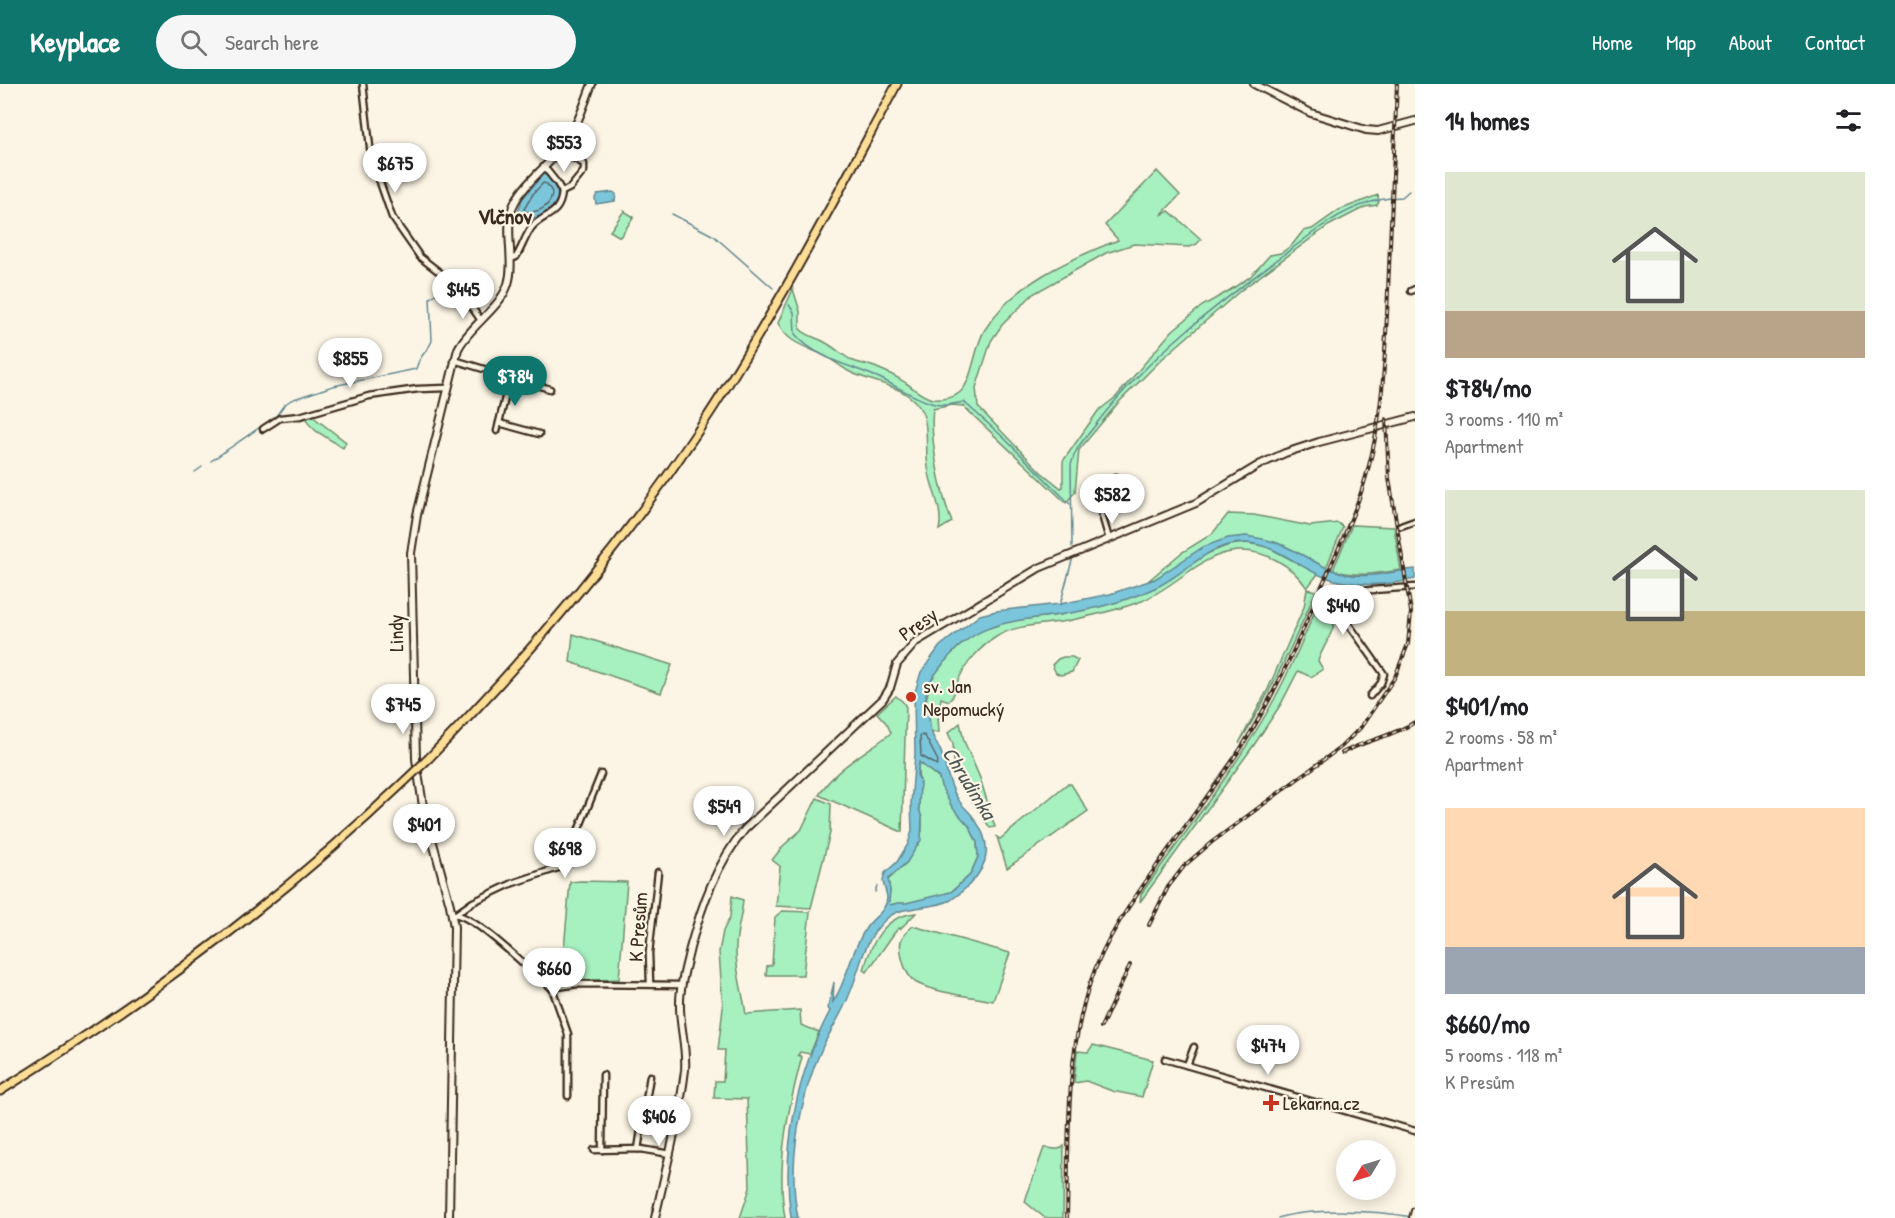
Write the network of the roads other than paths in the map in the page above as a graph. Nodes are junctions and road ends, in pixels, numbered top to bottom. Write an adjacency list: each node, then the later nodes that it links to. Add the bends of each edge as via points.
1 (363, 84): 10 (street, via 371,156 389,212 420,257 458,287)
2 (592, 84): 6 (street, Lindy)
3 (897, 84): 37 (main road, bridge, via 771,314 676,463 551,626 429,759 304,873 212,948 114,1018)
4 (1254, 84): 5 (street, via 1311,113 1364,130 1378,131)
5 (1412, 122)
6 (560, 150): 7 (street, Lindy); 8 (street, via 585,167 573,185)
7 (544, 168): 8 (street); 9 (street, Lindy, via 512,208)
8 (562, 192): 9 (street, via 554,212 532,228 516,257)
9 (511, 259): 10 (street, Lindy, via 506,289)
10 (480, 319): 11 (street, Lindy, via 464,337)
11 (454, 360): 12 (street); 13 (street, Lindy)
12 (510, 377): 14 (street); 16 (street)
13 (447, 388): 17 (street, via 358,399 297,417 280,418); 28 (street, Lindy, via 411,553 415,743 420,791)
14 (550, 389)
15 (1415, 417): 23 (street, Presy, via 1285,453 1196,503)
16 (499, 423): 18 (street); 19 (street)
17 (263, 429)
18 (497, 431)
19 (538, 434)
20 (1116, 477): 23 (street, via 1097,498)
21 (1415, 520): 22 (street)
22 (1401, 526)
23 (1109, 538): 30 (street, Presy, via 1039,568 908,650 897,664 890,688 880,703 734,843 702,905)
24 (1415, 586): 25 (street, via 1358,591 1344,603 1345,619 1384,674 1382,683)
25 (1370, 696)
26 (601, 774): 28 (street, via 561,867 504,887)
27 (658, 872): 29 (street, K Presům, via 649,953)
28 (454, 914): 31 (street, via 481,928); 45 (street, Lindy)
29 (650, 984): 30 (street, K Presům); 31 (street, K Presům)
30 (681, 986): 43 (street, Presy, via 686,1058)
31 (552, 988): 38 (street, via 568,1034)
32 (1194, 1047): 34 (street)
33 (1165, 1059): 34 (street)
34 (1187, 1065): 39 (street)
35 (603, 1075): 42 (street)
36 (650, 1076): 40 (street)
37 (0, 1091)
38 (568, 1096)
39 (1415, 1131)
40 (638, 1149): 42 (street); 43 (street)
41 (594, 1150): 42 (street)
42 (602, 1150)
43 (670, 1154): 46 (street, Presy)
44 (1415, 1211): 47 (street)
45 (449, 1218)
46 (655, 1218)
47 (1413, 1218)

